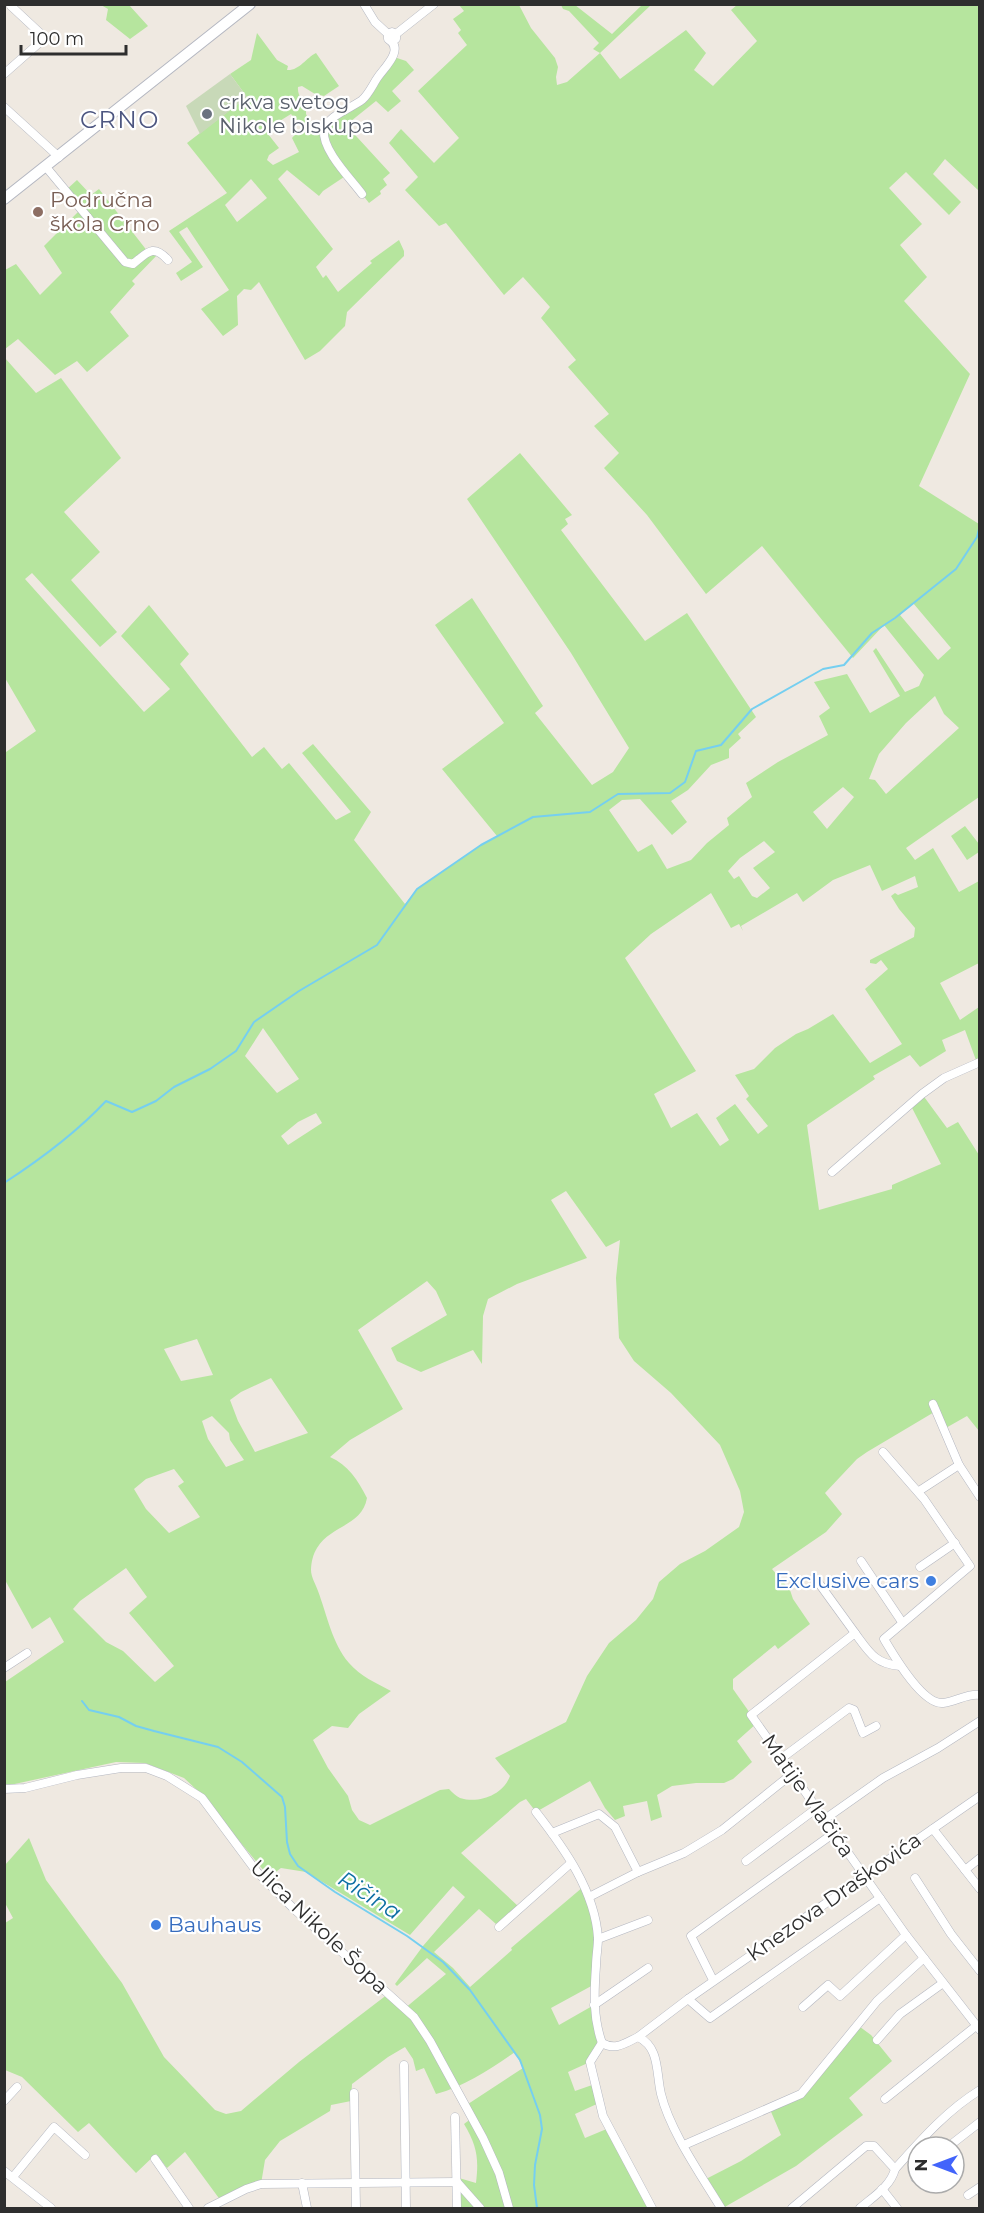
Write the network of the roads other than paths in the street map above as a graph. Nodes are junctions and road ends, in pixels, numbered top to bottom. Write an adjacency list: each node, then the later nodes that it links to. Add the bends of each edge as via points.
1 (250, 4): 8 (street)
2 (364, 4): 5 (street, via 375,22)
3 (434, 4): 5 (street)
4 (11, 6): 6 (street, via 41,38)
5 (392, 36): 10 (street, via 394,57 364,98 324,129 325,142)
6 (4, 74)
7 (4, 107): 8 (street)
8 (59, 157): 9 (street)
9 (46, 167): 11 (street); 12 (street, via 125,262 133,264 155,250)
10 (362, 194)
11 (4, 199)
12 (168, 260)
13 (980, 1062): 14 (street, via 944,1078)
14 (832, 1172)
15 (933, 1404): 17 (street)
16 (882, 1452): 18 (street)
17 (959, 1466): 18 (street); 19 (street)
18 (919, 1491): 20 (street)
19 (980, 1497)
20 (955, 1543): 22 (street); 24 (street, via 970,1566)
21 (861, 1561): 24 (street)
22 (920, 1567)
23 (818, 1582): 25 (street)
24 (902, 1622): 27 (street, via 884,1638)
25 (855, 1633): 27 (street, via 876,1660); 32 (street, Matije Vlačića, via 751,1715)
26 (27, 1653): 28 (street)
27 (900, 1666): 29 (street, via 909,1680 937,1703)
28 (4, 1668)
29 (980, 1695)
30 (980, 1721): 38 (street, via 884,1778)
31 (876, 1726): 32 (street, via 863,1733 854,1710 849,1708)
32 (782, 1758): 33 (street, Matije Vlačića)
33 (793, 1773): 36 (street, Matije Vlačića); 46 (street, via 722,1830 684,1853)
34 (4, 1790): 98 (street, Ulica Nikole Šopa, via 120,1768 146,1768 202,1798 257,1872 414,2017 483,2138 500,2173)
35 (980, 1796): 39 (street, Knezova Draškovića)
36 (817, 1808): 38 (street, Matije Vlačića); 43 (street)
37 (536, 1812): 40 (street)
38 (825, 1819): 41 (street, Matije Vlačića)
39 (933, 1829): 45 (street); 47 (street, Knezova Draškovića)
40 (552, 1833): 44 (street); 46 (street, via 599,1814 615,1827)
41 (834, 1833): 47 (street, Matije Vlačića); 59 (street, via 691,1936)
42 (980, 1858): 45 (street)
43 (746, 1861)
44 (571, 1863): 50 (street); 53 (street)
45 (965, 1870): 49 (street)
46 (638, 1872): 50 (street)
47 (866, 1877): 51 (street, Matije Vlačića); 59 (street, Knezova Draškovića)
48 (915, 1878): 58 (street)
49 (980, 1889)
50 (589, 1897): 55 (street)
51 (880, 1898): 54 (street, Matije Vlačića); 61 (street, via 710,2018)
52 (648, 1920): 55 (street)
53 (499, 1927)
54 (906, 1935): 56 (street, Matije Vlačića); 63 (street, via 840,1996 828,1985)
55 (598, 1939): 62 (street)
56 (924, 1958): 60 (street, Matije Vlačića); 77 (street, via 878,2001 801,2094)
57 (648, 1968): 62 (street)
58 (980, 1971)
59 (714, 1980): 61 (street, Knezova Draškovića)
60 (943, 1983): 64 (street, Matije Vlačića); 66 (street, via 900,2014)
61 (688, 1999): 65 (street, Knezova Draškovića)
62 (594, 2005): 67 (street)
63 (803, 2007)
64 (978, 2028): 72 (street)
65 (638, 2037): 67 (street, Knezova Draškovića, via 617,2048); 77 (street, via 653,2050 661,2093)
66 (877, 2040)
67 (602, 2043): 99 (street, via 590,2062 603,2116)
68 (404, 2065): 83 (street)
69 (17, 2086): 73 (street)
70 (980, 2090): 80 (street, via 931,2128)
71 (354, 2093): 86 (street)
72 (885, 2099)
73 (4, 2101)
74 (455, 2117): 84 (street)
75 (980, 2122): 76 (street)
76 (963, 2135)
77 (684, 2145): 100 (street)
78 (85, 2155): 82 (street, via 54,2127)
79 (155, 2159): 91 (street)
80 (895, 2169): 88 (street); 101 (street, via 874,2146 866,2146)
81 (4, 2171): 82 (street)
82 (13, 2177): 90 (street)
83 (406, 2182): 84 (street); 86 (street); 95 (street)
84 (457, 2182): 96 (street); 97 (street)
85 (302, 2183): 86 (street); 92 (street, via 261,2184); 93 (street)
86 (356, 2183): 94 (street)
87 (980, 2187): 89 (street)
88 (882, 2189): 102 (street); 103 (street)
89 (968, 2195)
90 (51, 2208)
91 (189, 2208)
92 (208, 2208)
93 (306, 2208)
94 (356, 2208)
95 (406, 2208)
96 (457, 2208)
97 (480, 2208)
98 (509, 2208)
99 (652, 2208)
100 (721, 2208)
101 (792, 2208)
102 (860, 2208)
103 (897, 2208)

